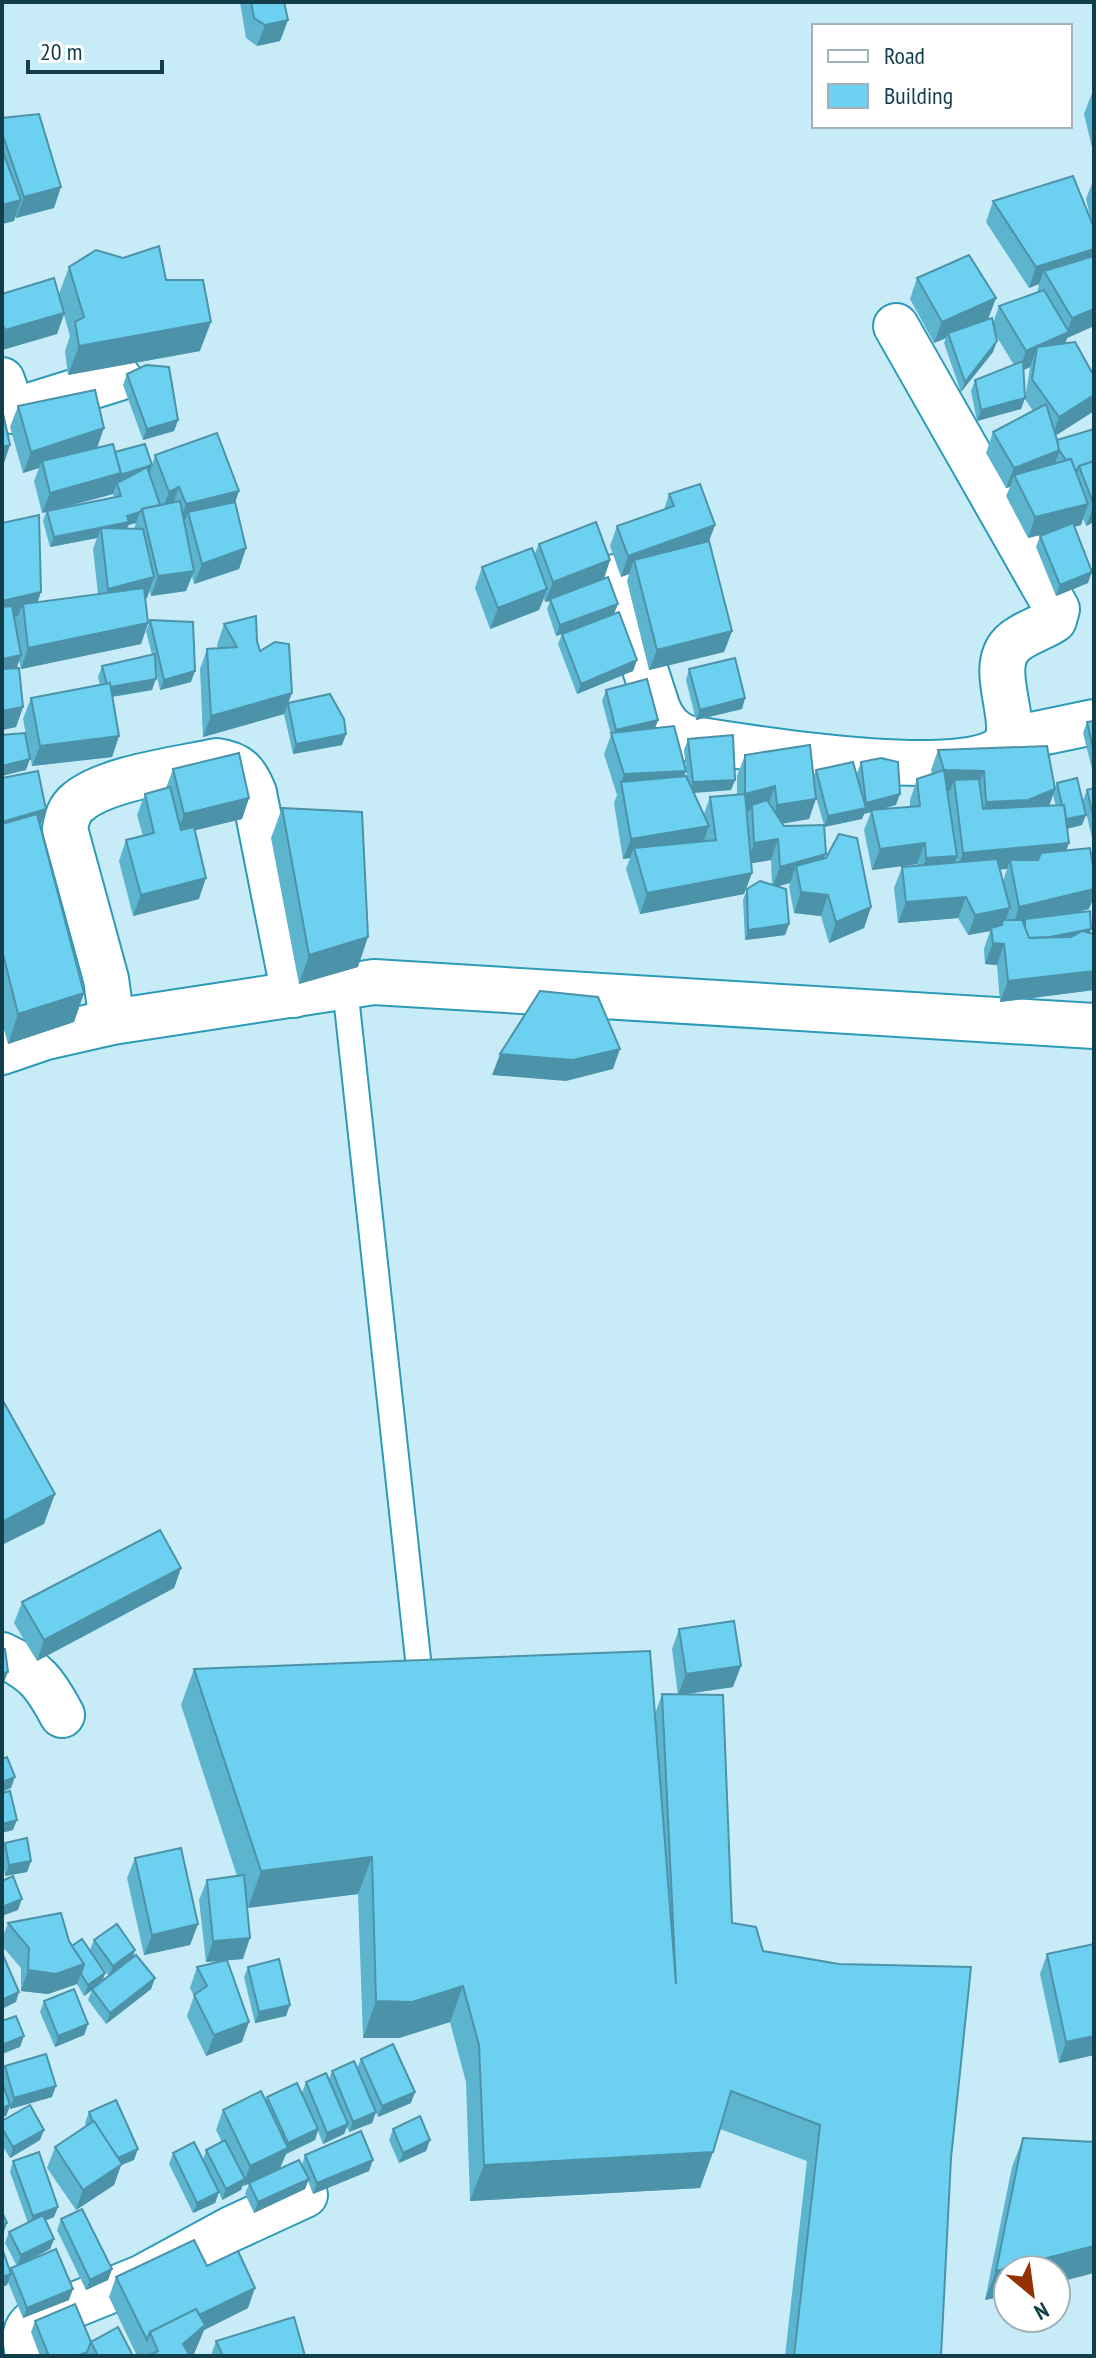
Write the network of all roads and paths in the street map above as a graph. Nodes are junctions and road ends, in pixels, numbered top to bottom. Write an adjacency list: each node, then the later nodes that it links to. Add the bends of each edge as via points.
1 (896, 326): 6 (street, via 1057,609 1054,620 1021,637 1003,660)
2 (119, 378): 3 (street)
3 (6, 402)
4 (615, 577): 6 (street, via 658,709 675,733 687,738 834,760 937,763 980,758 1003,748)
5 (1094, 722): 6 (street)
6 (1007, 740)
7 (345, 987): 8 (street); 10 (street, via 374,982); 13 (lane)
8 (294, 995): 9 (street); 9 (street, via 254,793 234,763 217,761 107,785 68,814 65,829 106,979)
9 (112, 1022): 11 (street)
10 (1094, 1026)
11 (2, 1052)
12 (2, 1655): 14 (street, via 44,1683)
13 (418, 1659)
14 (62, 1715)
15 (305, 2195): 16 (street, via 141,2278 35,2321 24,2336)
16 (28, 2356)

